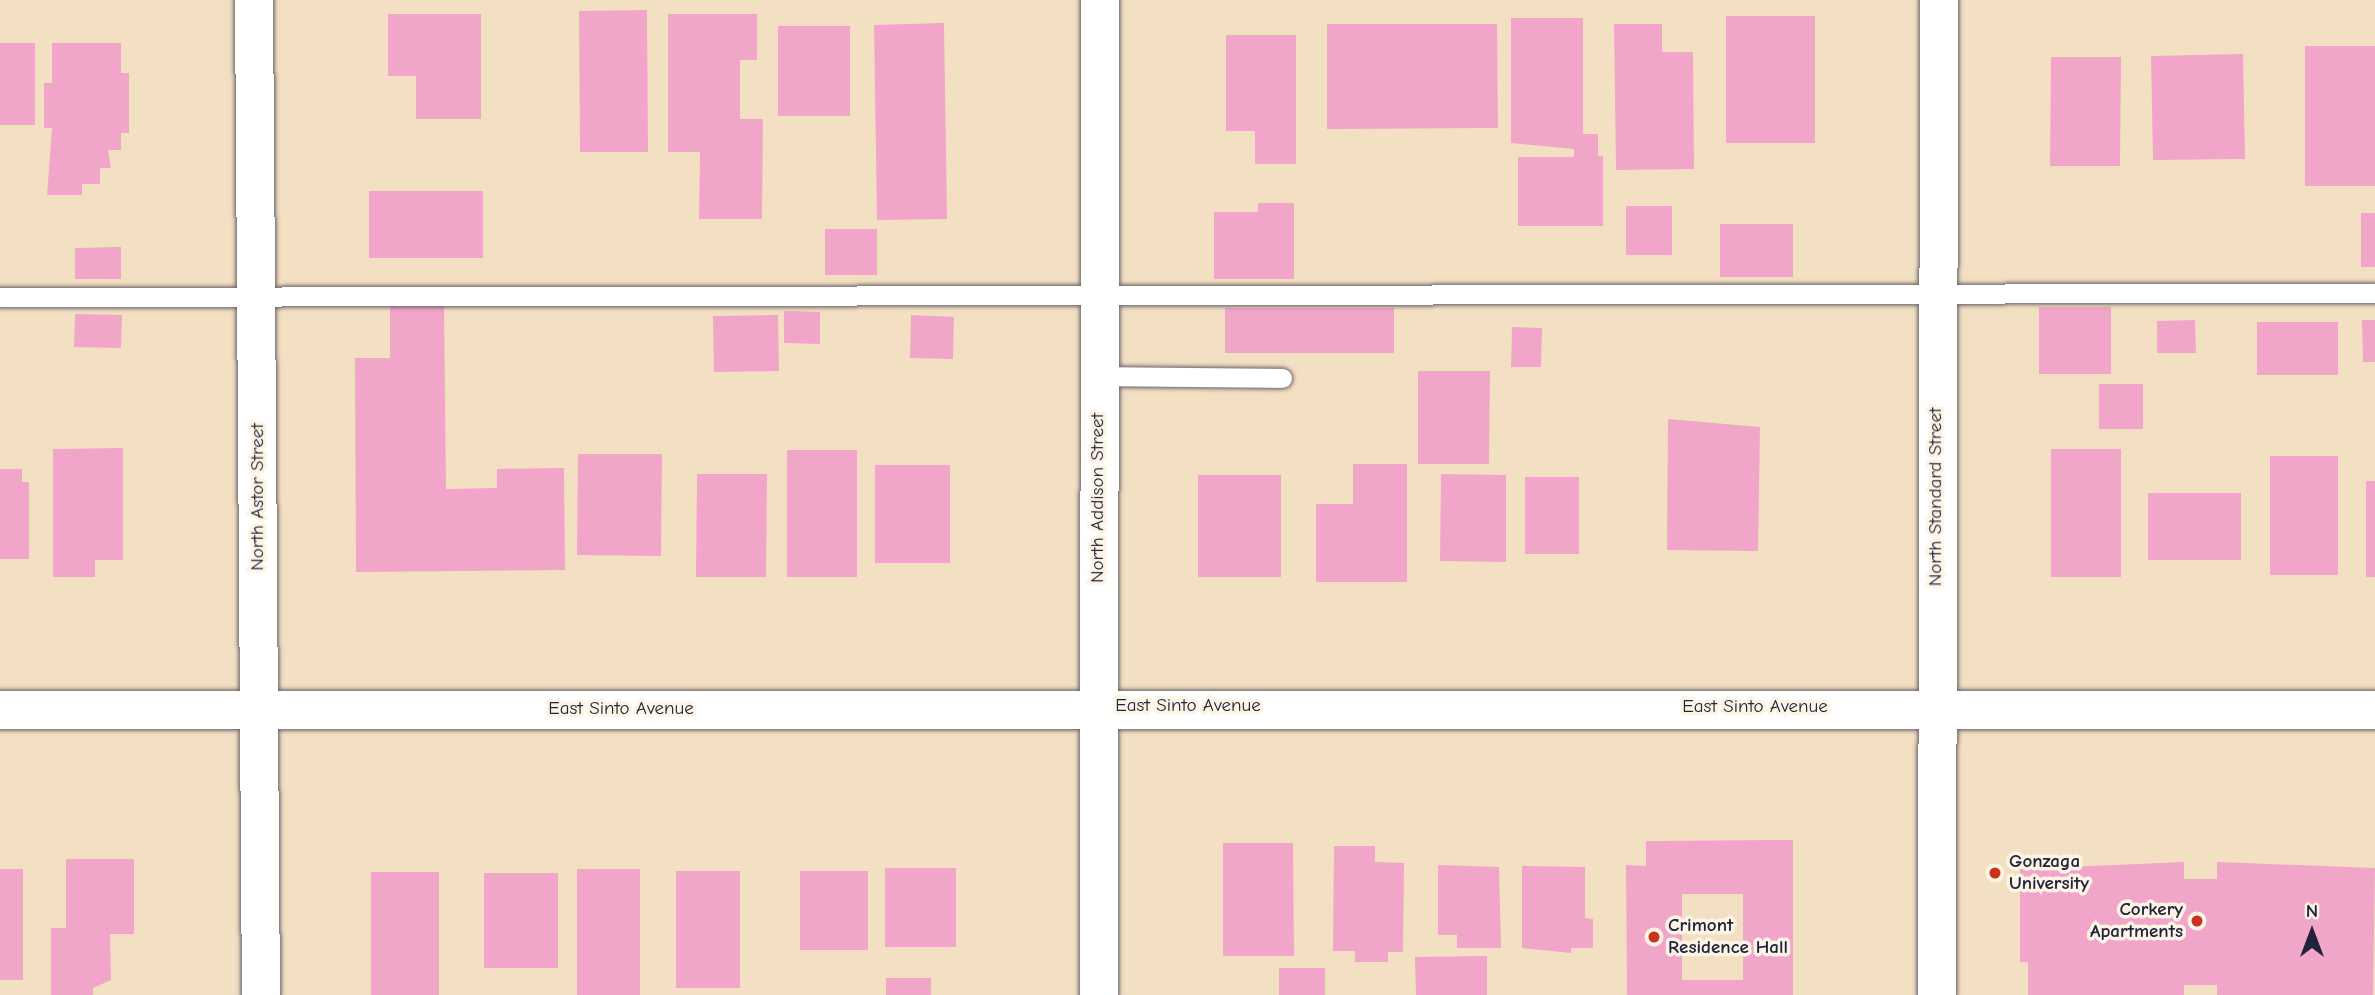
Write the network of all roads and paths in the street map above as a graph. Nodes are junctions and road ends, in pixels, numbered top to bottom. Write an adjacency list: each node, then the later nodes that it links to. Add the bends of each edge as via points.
1 (254, 0): 8 (street, North Astor Street)
2 (1100, 0): 5 (street, North Addison Street)
3 (1939, 0): 6 (street, North Standard Street)
4 (2375, 293): 6 (lane)
5 (1099, 295): 6 (lane); 8 (lane); 9 (street, North Addison Street)
6 (1937, 295): 12 (street, North Standard Street)
7 (0, 297): 8 (lane)
8 (257, 297): 13 (street, North Astor Street)
9 (1099, 376): 10 (lane); 11 (street, North Addison Street)
10 (1282, 378)
11 (1097, 706): 12 (street, East Sinto Avenue); 13 (street, East Sinto Avenue); 17 (street, North Addison Street)
12 (1936, 707): 15 (street, East Sinto Avenue); 18 (street, North Standard Street)
13 (260, 709): 14 (street, East Sinto Avenue); 16 (street, North Astor Street)
14 (0, 710)
15 (2375, 710)
16 (261, 995)
17 (1099, 995)
18 (1937, 995)

